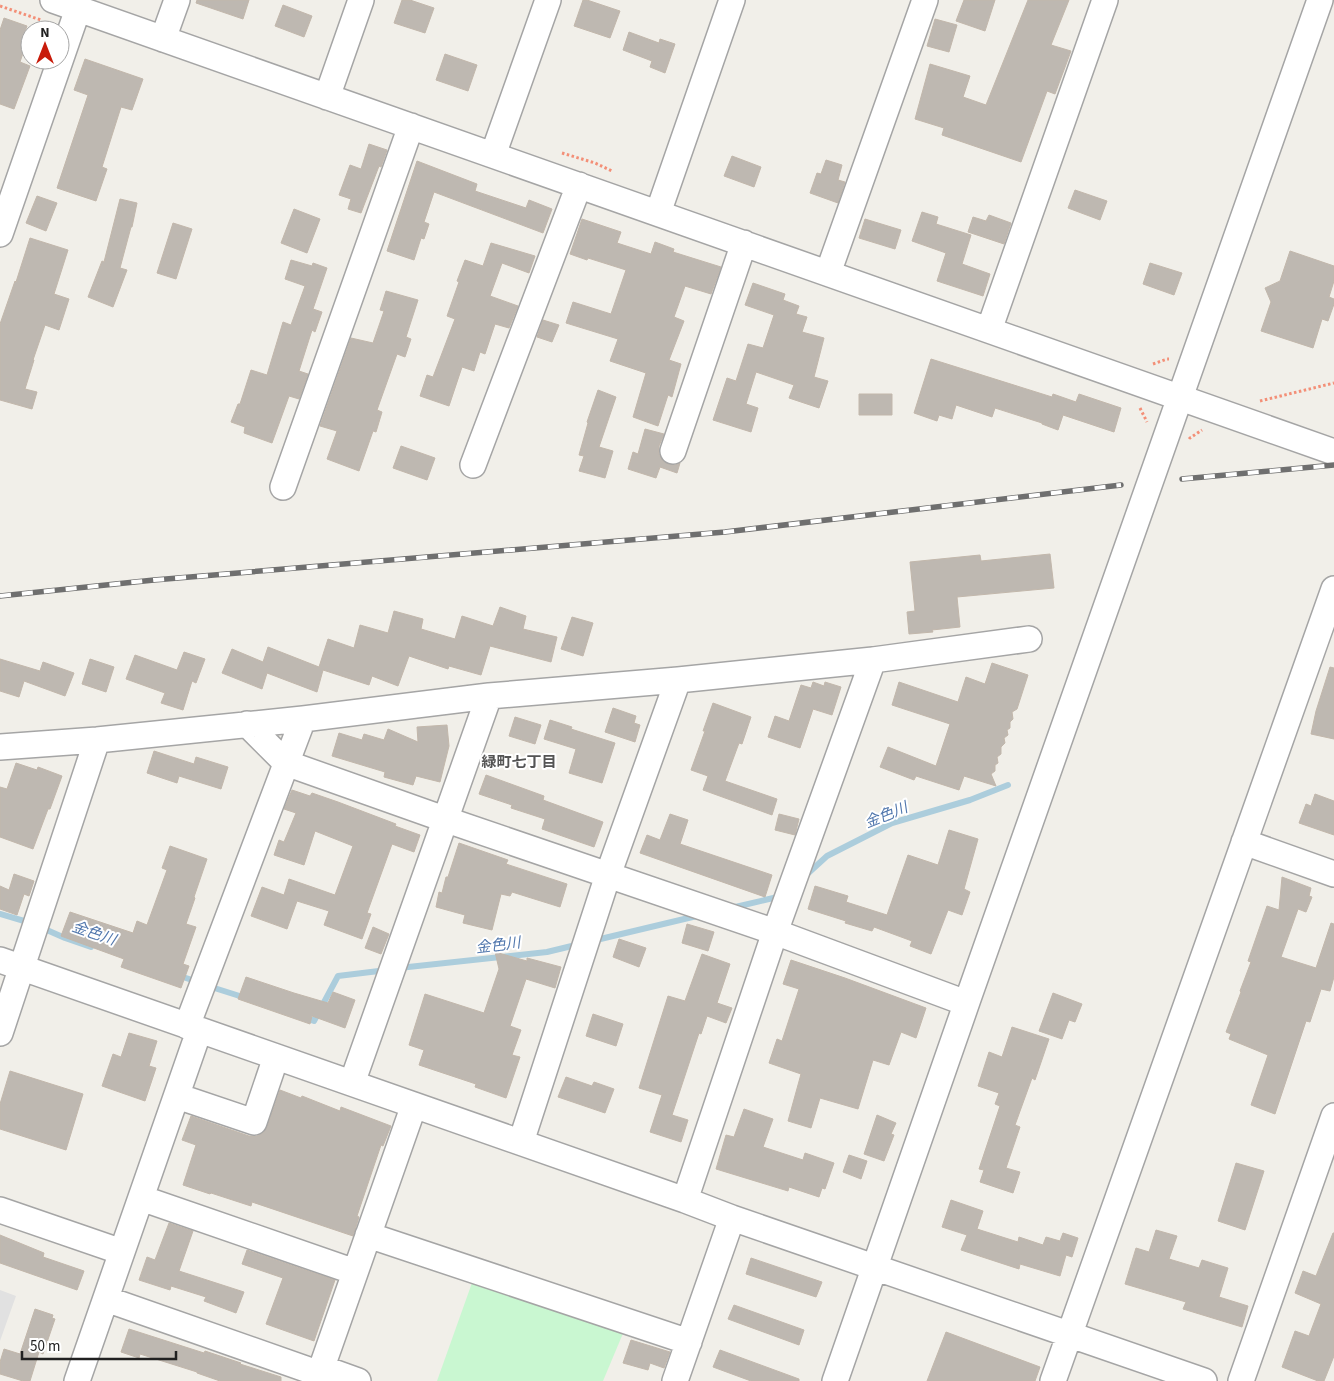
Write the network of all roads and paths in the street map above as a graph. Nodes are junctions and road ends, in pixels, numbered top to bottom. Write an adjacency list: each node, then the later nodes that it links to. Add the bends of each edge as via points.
1 (52, 0): 9 (street)
2 (177, 0): 10 (street)
3 (361, 0): 11 (street)
4 (548, 0): 13 (street)
5 (732, 0): 15 (street)
6 (925, 0): 18 (street)
7 (1105, 0): 19 (street)
8 (1320, 0): 21 (street)
9 (78, 9): 10 (street); 16 (street)
10 (163, 39): 11 (street)
11 (327, 97): 12 (street)
12 (411, 126): 13 (street); 26 (street)
13 (493, 155): 14 (street)
14 (579, 185): 15 (street); 25 (street)
15 (658, 213): 17 (street)
16 (0, 234)
17 (744, 243): 18 (street); 23 (street)
18 (828, 273): 19 (street)
19 (989, 330): 21 (street)
20 (1334, 383): 22 (path)
21 (1179, 397): 22 (street); 43 (street)
22 (1257, 412): 24 (street)
23 (673, 451)
24 (1334, 452)
25 (473, 465)
26 (283, 487)
27 (1334, 589): 38 (street)
28 (1029, 639): 29 (street)
29 (873, 660): 30 (street); 41 (street)
30 (678, 680): 31 (street); 40 (street)
31 (489, 696): 32 (street); 37 (street)
32 (302, 719): 33 (street); 36 (street)
33 (247, 724): 34 (street); 36 (street)
34 (97, 740): 35 (street); 42 (street)
35 (0, 747)
36 (286, 763): 37 (street); 44 (street)
37 (444, 819): 40 (street); 47 (street)
38 (1244, 842): 39 (street); 61 (street)
39 (1334, 874)
40 (608, 875): 41 (street); 51 (street)
41 (775, 932): 43 (street); 53 (street)
42 (11, 964): 44 (street); 45 (street)
43 (966, 1003): 58 (street)
44 (193, 1028): 46 (street); 48 (street)
45 (0, 1033)
46 (276, 1057): 47 (street); 48 (street, via 254,1122)
47 (352, 1083): 49 (street)
48 (176, 1096): 52 (street)
49 (414, 1105): 51 (street); 56 (street)
50 (1334, 1116): 70 (street)
51 (521, 1142): 53 (street)
52 (141, 1198): 57 (street); 59 (street)
53 (685, 1200): 55 (street)
54 (0, 1210): 57 (street)
55 (732, 1218): 58 (street); 62 (street)
56 (368, 1236): 59 (street); 62 (street)
57 (122, 1252): 60 (street)
58 (875, 1268): 61 (street); 67 (street)
59 (355, 1272): 63 (street)
60 (106, 1299): 63 (street); 64 (street)
61 (1070, 1334): 68 (street); 69 (street)
62 (689, 1342): 66 (street)
63 (320, 1375): 65 (street)
64 (77, 1381)
65 (358, 1381)
66 (675, 1381)
67 (835, 1381)
68 (1053, 1381)
69 (1204, 1381)
70 (1241, 1381)

